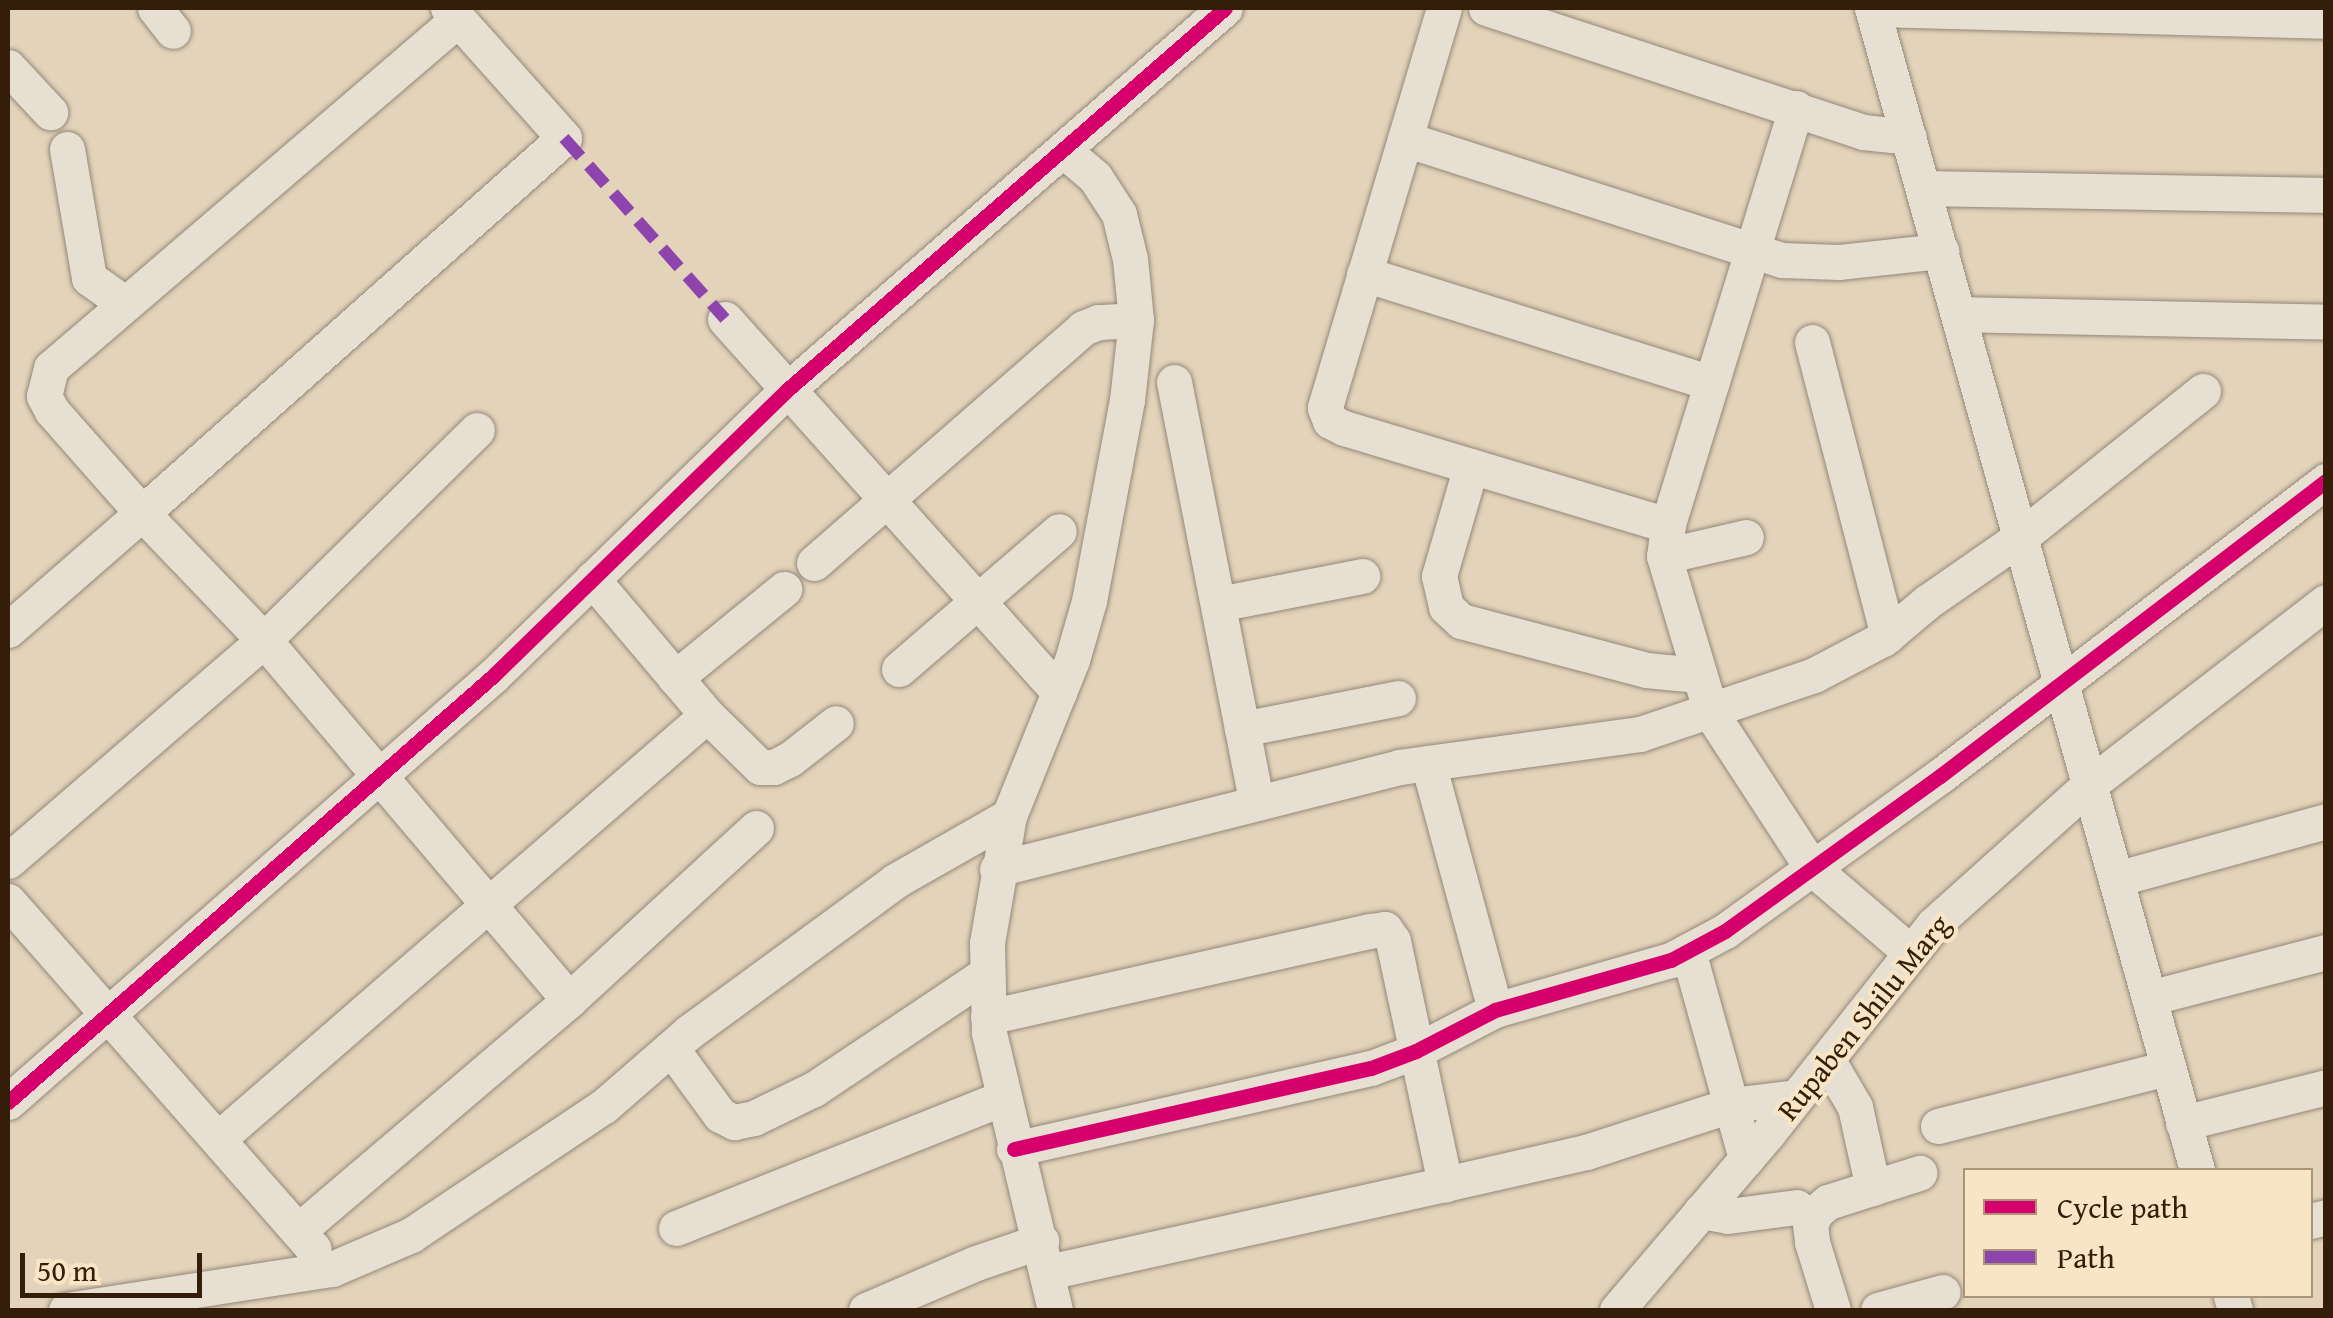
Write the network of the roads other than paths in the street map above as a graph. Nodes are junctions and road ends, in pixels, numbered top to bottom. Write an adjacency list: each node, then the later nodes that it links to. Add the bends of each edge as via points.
1 (1225, 8): 13 (street)
2 (1444, 8): 11 (street)
3 (1486, 8): 8 (street)
4 (1872, 8): 6 (street); 10 (street)
5 (453, 13): 19 (street); 34 (street, via 564,138)
6 (2326, 22)
7 (8, 67): 9 (street)
8 (1796, 108): 10 (street, via 1863,132); 17 (street)
9 (50, 112)
10 (1909, 138): 14 (street)
11 (1405, 139): 17 (street); 18 (street)
12 (67, 150): 19 (street, via 89,278)
13 (1065, 152): 22 (street, via 1095,177 1119,214); 27 (street)
14 (1924, 188): 15 (street); 16 (street)
15 (2326, 195)
16 (1941, 250): 17 (street, via 1812,262); 20 (street)
17 (1750, 252): 26 (street)
18 (1364, 274): 26 (street); 30 (street, via 1327,394 1330,421)
19 (124, 303): 34 (street, via 51,368 44,396)
20 (1959, 314): 23 (street); 35 (street)
21 (725, 319): 27 (street)
22 (1136, 320): 32 (street); 33 (street, via 1083,328)
23 (2326, 322)
24 (1812, 342): 46 (street)
25 (1174, 382): 44 (street)
26 (1711, 382): 37 (street)
27 (787, 390): 33 (street); 40 (street)
28 (2203, 392): 35 (street)
29 (477, 430): 47 (street)
30 (1471, 466): 37 (street); 49 (street, via 1439,576 1446,607 1461,621 1646,670)
31 (2326, 481): 51 (street)
32 (1108, 498): 43 (street, via 1053,524); 52 (street, via 1088,601)
33 (889, 502): 38 (street); 43 (street)
34 (142, 513): 45 (street); 47 (street)
35 (2022, 536): 46 (street); 51 (street)
36 (1746, 537): 37 (street)
37 (1666, 540): 49 (street)
38 (814, 564)
39 (1362, 576): 44 (street)
40 (592, 579): 50 (street); 59 (street)
41 (784, 589): 50 (street)
42 (2326, 602): 60 (street, Rupaben Shilu Marg)
43 (980, 604): 48 (street); 52 (street)
44 (1218, 604): 57 (street)
45 (8, 630)
46 (1888, 635): 54 (street, via 1814,675)
47 (264, 640): 59 (street); 65 (street)
48 (900, 669)
49 (1699, 675): 54 (street)
50 (675, 678): 55 (street)
51 (2060, 685): 60 (street); 66 (street)
52 (1059, 692): 62 (street)
53 (1398, 698): 57 (street)
54 (1711, 713): 58 (street, via 1640,734); 66 (street)
55 (706, 715): 56 (street, via 760,767 790,759); 70 (street)
56 (836, 723)
57 (1242, 730): 61 (street)
58 (1428, 763): 61 (street); 77 (street)
59 (381, 774): 70 (street); 78 (street)
60 (2089, 785): 68 (street); 73 (street, Rupaben Shilu Marg, via 1934,924)
61 (1256, 801): 67 (street)
62 (1009, 816): 67 (street); 80 (street, via 895,881)
63 (2326, 821): 68 (street)
64 (756, 828): 76 (street)
65 (8, 862)
66 (1812, 868): 71 (street); 73 (street)
67 (998, 869): 74 (street)
68 (2116, 880): 75 (street)
69 (8, 900): 78 (street)
70 (490, 906): 76 (street); 91 (street)
71 (1688, 951): 77 (street); 88 (street)
72 (2326, 952): 75 (street)
73 (1911, 953): 82 (street, Rupaben Shilu Marg)
74 (987, 973): 79 (street); 80 (street, via 814,1090 754,1118 734,1122 720,1115)
75 (2148, 998): 83 (street)
76 (569, 1000): 101 (street)
77 (1495, 1010): 81 (street)
78 (109, 1013): 87 (street); 91 (street)
79 (988, 1017): 81 (street, via 1385,929); 86 (street)
80 (671, 1048): 103 (street, via 529,1160 411,1235)
81 (1416, 1051): 92 (street, via 1371,1068); 96 (street)
82 (1827, 1059): 85 (street, Rupaben Shilu Marg); 97 (street, via 1855,1107)
83 (2168, 1068): 89 (street); 90 (street)
84 (2326, 1087): 89 (street)
85 (1797, 1097): 88 (street); 93 (street, Rupaben Shilu Marg)
86 (1003, 1098): 92 (street); 100 (street)
87 (8, 1102)
88 (1731, 1105): 93 (street); 96 (street, via 1586,1152)
89 (2183, 1123): 94 (street)
90 (1938, 1126)
91 (218, 1139): 101 (street)
92 (1014, 1149): 102 (street)
93 (1746, 1159): 99 (street, Rupaben Shilu Marg)
94 (2195, 1168)
95 (1919, 1173): 97 (street)
96 (1445, 1184): 102 (street)
97 (1873, 1188): 109 (street, via 1828,1202 1810,1224)
98 (1796, 1207): 99 (street, via 1728,1216)
99 (1701, 1211): 108 (street, Rupaben Shilu Marg)
100 (676, 1228)
101 (298, 1231): 103 (street)
102 (1044, 1256): 106 (street, via 976,1263); 107 (street)
103 (332, 1269): 105 (street)
104 (1944, 1292): 110 (street)
105 (67, 1310)
106 (866, 1310)
107 (1055, 1310)
108 (1617, 1310)
109 (1832, 1310)
110 (1878, 1310)

